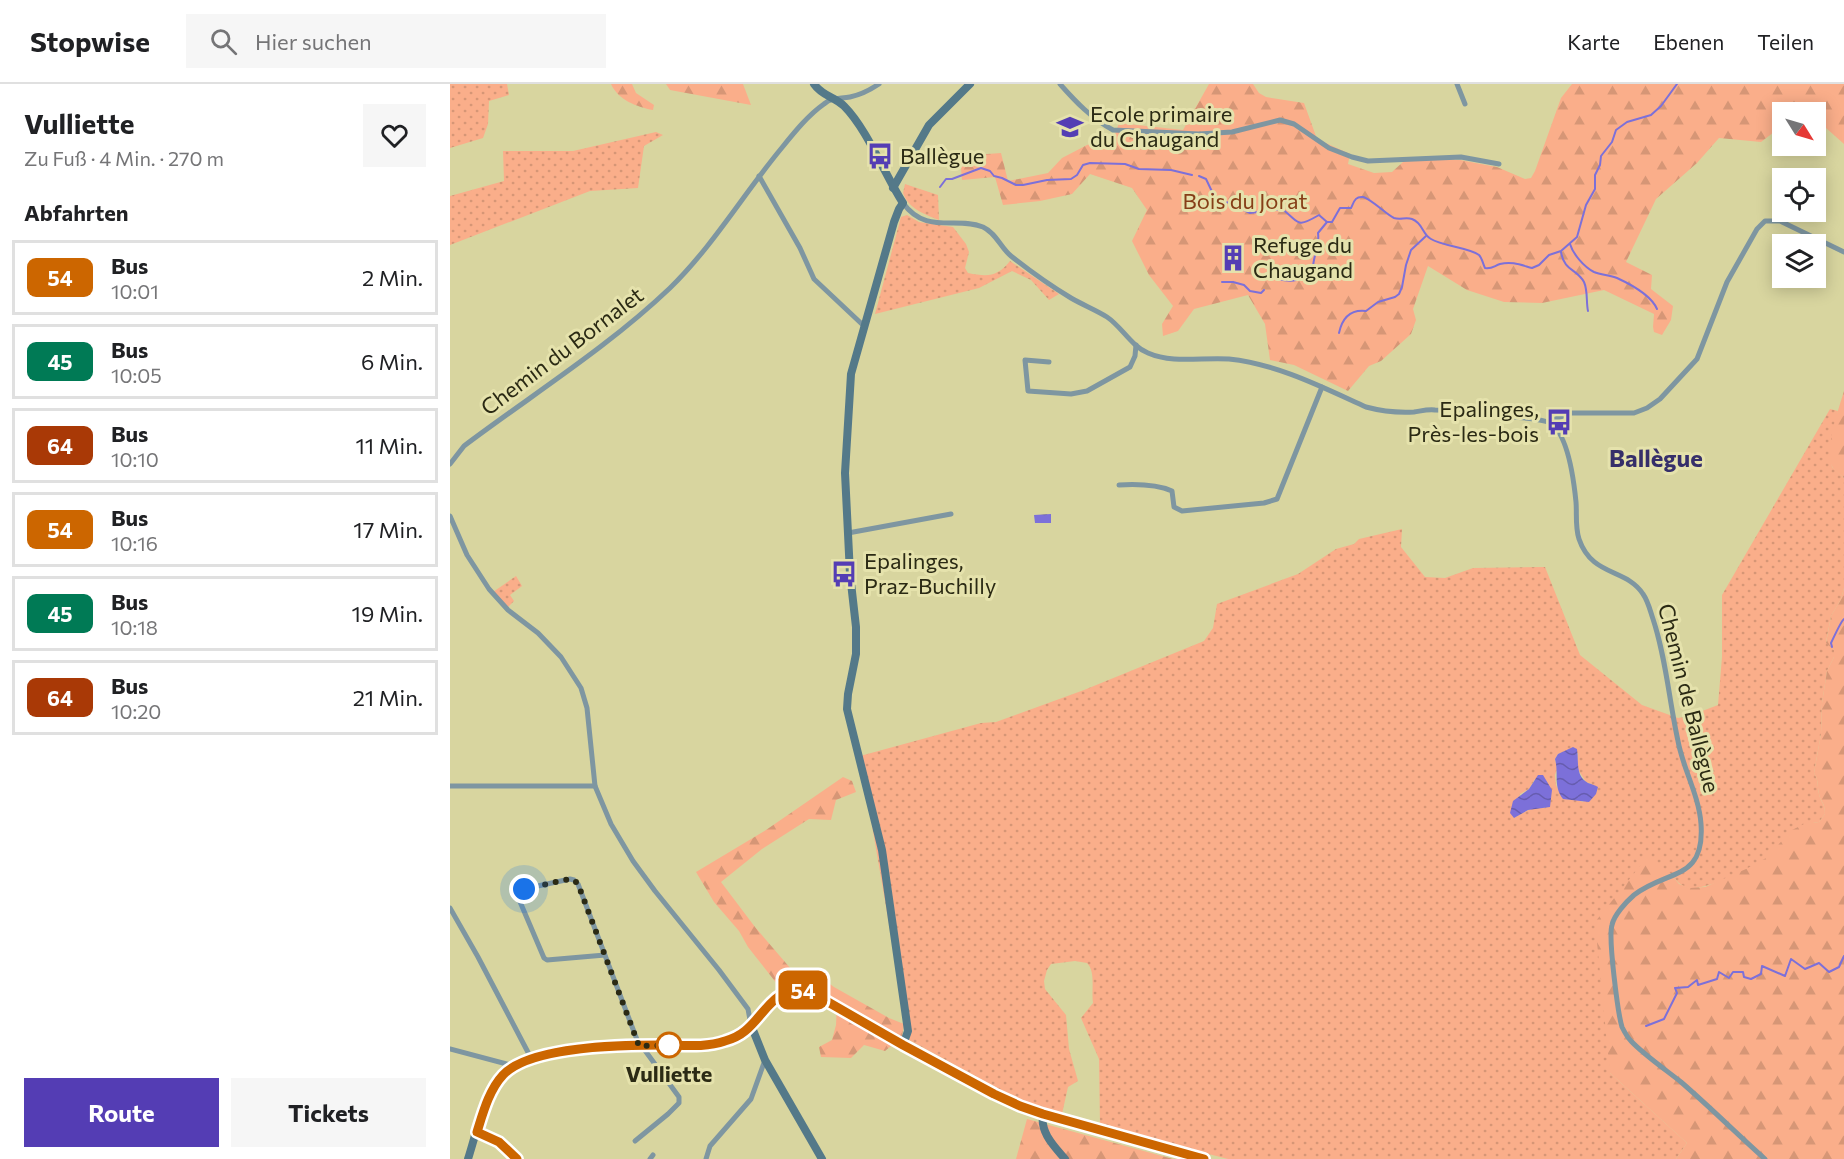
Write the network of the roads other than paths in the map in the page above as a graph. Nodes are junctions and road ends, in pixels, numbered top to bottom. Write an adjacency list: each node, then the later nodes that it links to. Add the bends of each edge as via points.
1 (813, 84): 6 (street)
2 (879, 84): 6 (street, via 850,97)
3 (970, 84): 10 (street, via 929,125)
4 (1060, 84): 8 (street, via 1113,130 1199,134 1232,132 1280,120 1294,124 1329,148 1368,161 1461,157)
5 (1456, 84): 7 (street)
6 (831, 99): 9 (street, Chemin du Bornalet, via 807,119); 10 (street, via 843,105 861,128)
7 (1465, 104)
8 (1499, 164)
9 (759, 176): 13 (street, via 816,282); 18 (street, Chemin du Bornalet, via 671,287 615,336 464,446)
10 (893, 188): 11 (street)
11 (903, 203): 13 (street, via 896,215); 14 (street, via 929,221 983,228 1008,254 1069,297 1107,317)
12 (1844, 252): 17 (street, via 1780,222 1765,221 1727,282 1696,359 1660,399 1634,413 1572,413)
13 (864, 326): 22 (street, via 851,374 845,473)
14 (1136, 345): 15 (street, via 1132,364 1087,391 1028,391 1025,360); 16 (street, via 1162,358 1229,359 1252,364)
15 (1048, 362)
16 (1322, 387): 17 (street, via 1383,411 1433,409); 19 (street, via 1277,498 1264,503 1182,511 1174,507 1172,491 1137,484)
17 (1549, 423): 45 (street, Chemin de Ballègue, via 1558,431 1568,455 1576,526 1583,548 1599,567 1637,586 1647,602 1662,648 1678,742 1700,815 1700,844 1693,863 1632,896 1613,920 1610,937 1622,1027 1630,1041)
18 (451, 461)
19 (1119, 485)
20 (951, 514): 22 (street)
21 (450, 516): 24 (street, via 467,555 489,589 561,657 581,688 587,708)
22 (848, 533): 31 (street, via 856,627 849,719 882,850 908,1031)
23 (450, 786): 24 (street)
24 (595, 786): 27 (street, via 633,861)
25 (450, 908): 33 (street)
26 (605, 955): 26 (street, via 544,958 518,897 520,891 574,880); 30 (street)
27 (748, 1009): 28 (street); 29 (street)
28 (761, 1013): 29 (street); 31 (street, via 783,993 806,991)
29 (751, 1025): 30 (street, via 739,1035 709,1045); 34 (street)
30 (640, 1045): 33 (street); 38 (street, via 679,1097 679,1103)
31 (903, 1045): 36 (street, via 1006,1100)
32 (450, 1049): 35 (street)
33 (531, 1058): 35 (street)
34 (765, 1060): 41 (street, via 751,1099 710,1146); 42 (street)
35 (514, 1066): 37 (street, via 493,1089)
36 (1043, 1114): 43 (street, via 1044,1132); 44 (street)
37 (477, 1132): 39 (street); 40 (main road, via 499,1142)
38 (635, 1141)
39 (468, 1159)
40 (517, 1159)
41 (705, 1159)
42 (822, 1159)
43 (1065, 1159)
44 (1204, 1159)
45 (1765, 1159)

